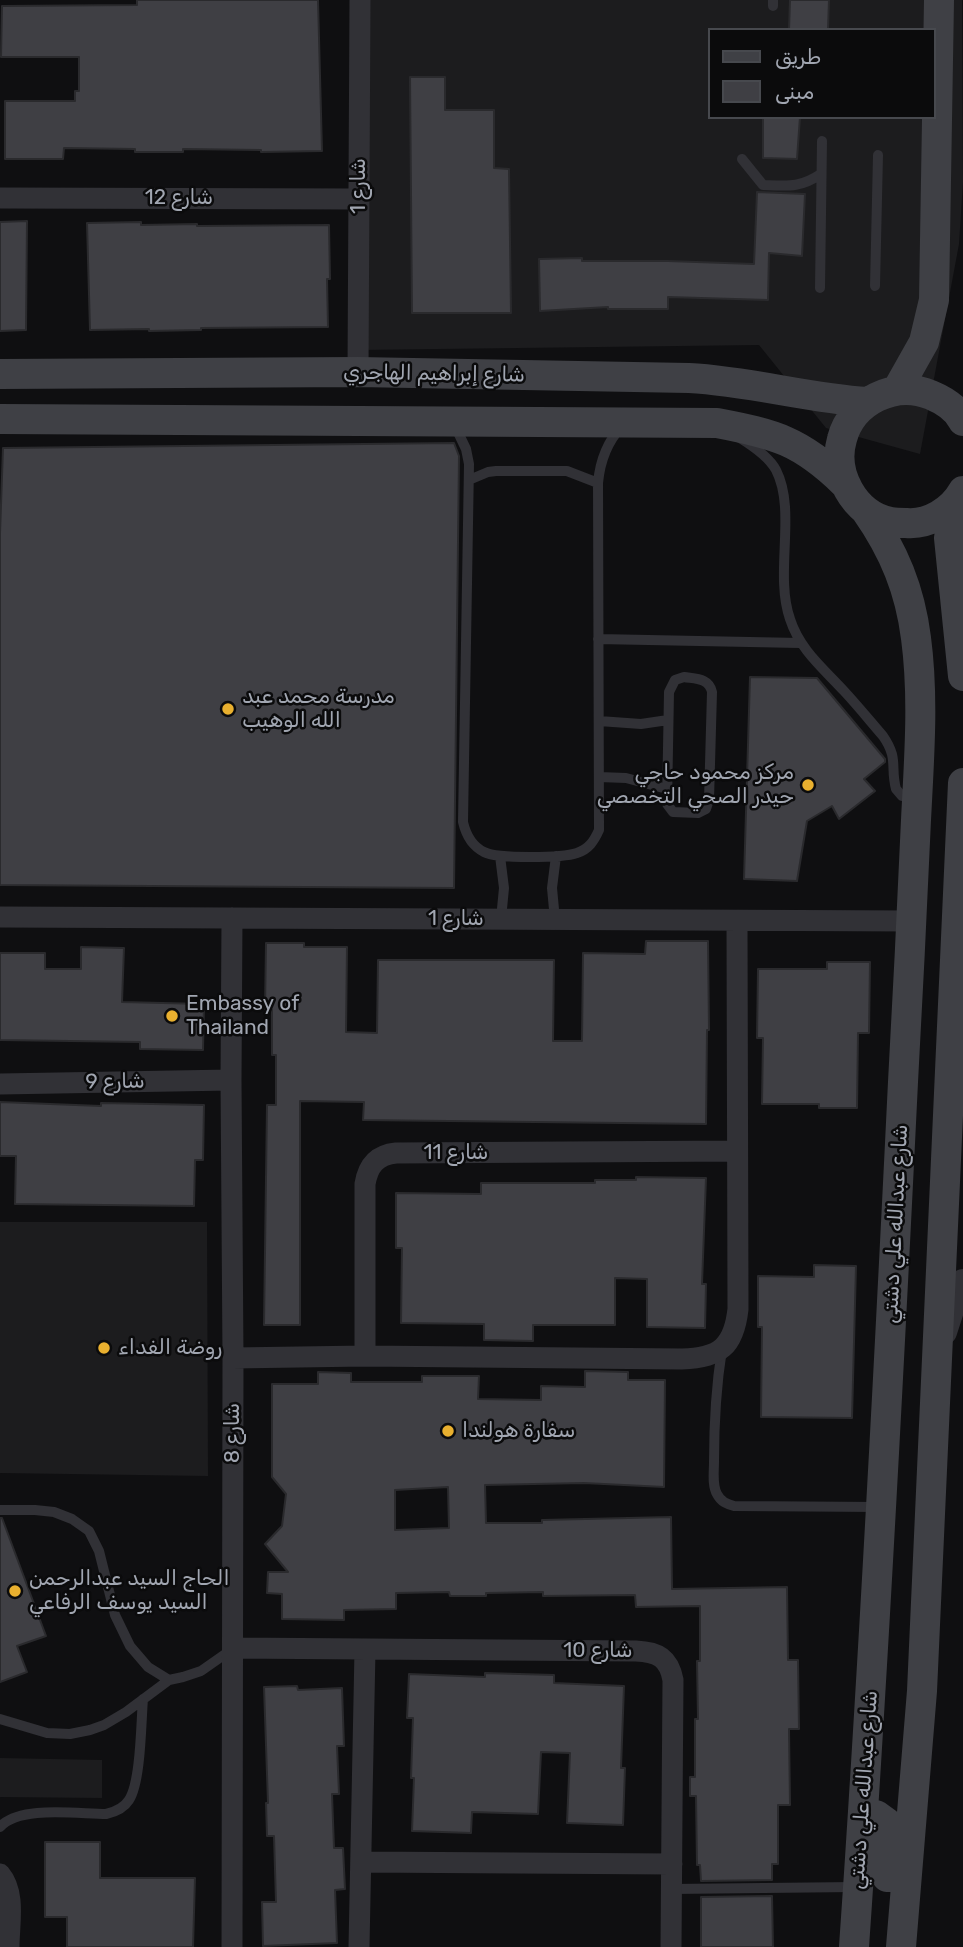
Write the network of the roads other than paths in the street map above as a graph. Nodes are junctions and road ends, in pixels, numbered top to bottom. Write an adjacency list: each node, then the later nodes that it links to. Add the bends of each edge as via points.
1 (360, 0): 8 (street, شارع 1)
2 (939, 0): 13 (main road, via 934,300 924,342)
3 (822, 141): 6 (lane)
4 (877, 155): 9 (lane)
5 (742, 159): 6 (lane, via 763,185 796,186)
6 (821, 174): 10 (lane)
7 (0, 198): 8 (street, شارع 12)
8 (359, 199): 11 (street, شارع 1)
9 (875, 286)
10 (820, 288)
11 (358, 372): 12 (main road, شارع إبراهيم الهاجري); 14 (main road, شارع إبراهيم الهاجري, via 723,379)
12 (0, 374)
13 (898, 390): 14 (main road); 18 (main road, via 921,391 943,400)
14 (867, 402): 22 (main road, via 851,418 842,439 839,461)
15 (0, 419): 16 (main road)
16 (452, 420): 17 (main road); 20 (lane, via 466,449)
17 (626, 421): 19 (main road); 21 (lane, via 603,456)
18 (963, 421)
19 (717, 423): 22 (main road, via 795,444); 26 (lane, via 768,460 781,484 783,585)
20 (469, 480): 21 (lane, via 496,471 567,471); 34 (lane, via 463,822 476,847)
21 (598, 483): 25 (lane)
22 (844, 483): 24 (main road, شارع عبدالله علي دشتي)
23 (961, 496): 24 (main road, via 939,516 914,524 889,522); 27 (main road, via 949,538)
24 (866, 511): 33 (main road, شارع عبدالله علي دشتي, via 894,556 912,611 920,682)
25 (598, 639): 26 (lane); 29 (lane)
26 (800, 643): 33 (lane, via 891,747 896,789 908,799)
27 (963, 676)
28 (668, 720): 29 (lane, via 640,724); 32 (lane); 32 (lane, via 670,688 675,680 684,677 709,684 712,705 706,809 673,812 667,804)
29 (599, 721): 30 (lane)
30 (599, 777): 32 (lane, via 626,778); 35 (lane, via 599,830 594,841 575,854)
31 (963, 783): 44 (main road)
32 (667, 789)
33 (917, 799): 41 (main road, شارع عبدالله علي دشتي)
34 (500, 856): 35 (lane); 38 (lane)
35 (556, 856): 39 (lane)
36 (0, 917): 37 (street, شارع 1)
37 (232, 918): 38 (street, شارع 1); 42 (street, شارع 8)
38 (501, 919): 39 (street, شارع 1)
39 (555, 920): 40 (street, شارع 1)
40 (737, 921): 41 (street, شارع 1); 45 (street)
41 (912, 921): 52 (main road, شارع عبدالله علي دشتي)
42 (230, 1080): 43 (street, شارع 9); 50 (street, شارع 8)
43 (0, 1084)
44 (948, 1140): 46 (street, via 953,1175); 51 (main road)
45 (737, 1151): 48 (street, via 738,1309 733,1336); 49 (street, شارع 11, via 396,1153 380,1157 369,1168 365,1184)
46 (963, 1197)
47 (963, 1282): 51 (street)
48 (722, 1349): 49 (street, via 705,1357 682,1359); 52 (lane, via 714,1432 715,1488 720,1499 734,1506)
49 (365, 1356): 50 (street)
50 (233, 1358): 55 (street, شارع 8)
51 (937, 1361): 60 (main road)
52 (882, 1507): 54 (main road, شارع عبدالله علي دشتي)
53 (0, 1510): 57 (lane, via 63,1514 89,1531 125,1638 148,1667)
54 (880, 1539): 60 (main road, via 892,1571 894,1604 880,1772 888,1782 903,1783); 61 (main road, شارع عبدالله علي دشتي)
55 (233, 1648): 56 (street, شارع 10); 57 (lane, via 201,1671); 69 (street, شارع 8)
56 (365, 1650): 63 (street); 64 (street, شارع 10, via 636,1651 660,1657 673,1680)
57 (169, 1680): 58 (lane)
58 (143, 1699): 59 (lane, via 104,1725 70,1734 47,1733); 62 (lane, via 136,1780 125,1805 106,1814 19,1815)
59 (0, 1718)
60 (915, 1762): 74 (main road)
61 (863, 1813): 66 (main road, شارع عبدالله علي دشتي); 73 (main road, via 876,1815 889,1830)
62 (0, 1827)
63 (362, 1861): 64 (street); 70 (street)
64 (673, 1864): 67 (street, شارع 10)
65 (0, 1874): 68 (street, via 10,1895)
66 (858, 1887): 67 (lane); 72 (main road, شارع عبدالله علي دشتي)
67 (672, 1889): 71 (street, شارع 10)
68 (9, 1947)
69 (232, 1947)
70 (359, 1947)
71 (671, 1947)
72 (854, 1947)
73 (884, 1947)
74 (901, 1947)

